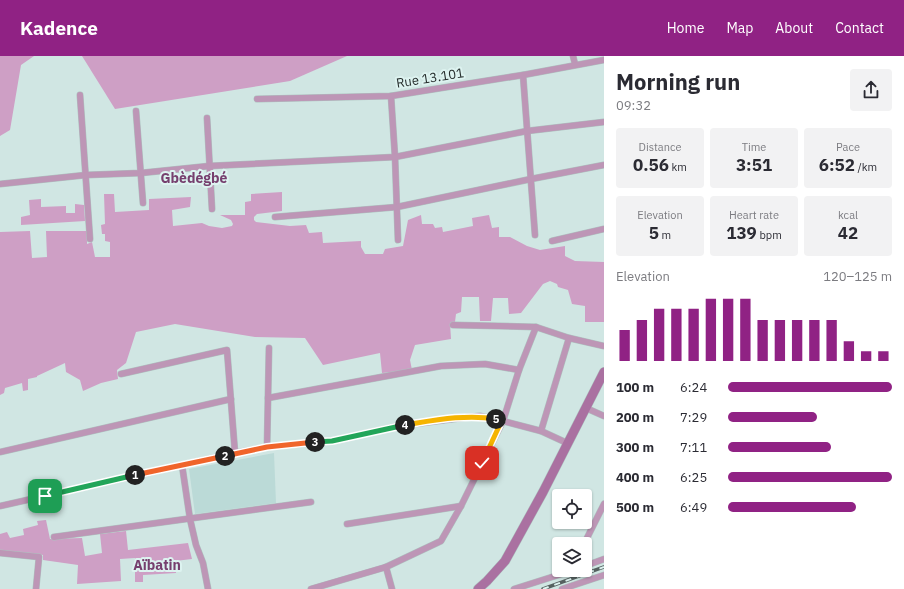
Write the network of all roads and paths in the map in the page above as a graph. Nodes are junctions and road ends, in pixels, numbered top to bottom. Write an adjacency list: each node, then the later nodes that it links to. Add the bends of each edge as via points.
1 (573, 56): 3 (street)
2 (604, 60): 3 (street, Rue 13.101)
3 (575, 64): 4 (street, Rue 13.101)
4 (523, 75): 6 (street, Rue 13.101); 11 (street)
5 (80, 95): 16 (street)
6 (391, 96): 7 (street, Rue 13.101); 12 (street)
7 (257, 99)
8 (136, 111): 15 (street)
9 (207, 118): 14 (street)
10 (604, 122): 11 (street)
11 (527, 131): 12 (street); 17 (street)
12 (395, 157): 14 (street); 20 (street)
13 (604, 165): 17 (street)
14 (209, 166): 15 (street); 21 (street)
15 (141, 173): 16 (street); 19 (street)
16 (86, 175): 18 (street); 25 (street)
17 (531, 179): 20 (street); 24 (street)
18 (0, 184)
19 (143, 203)
20 (397, 207): 22 (street); 26 (street)
21 (212, 209)
22 (275, 217)
23 (604, 229): 27 (street)
24 (535, 236)
25 (90, 239)
26 (398, 240)
27 (552, 241)
28 (453, 325): 29 (street)
29 (536, 327): 30 (street); 33 (street)
30 (569, 338): 31 (street); 41 (street)
31 (604, 346)
32 (269, 348): 36 (street)
33 (519, 370): 36 (street, via 485,364 441,366); 40 (street)
34 (604, 372): 38 (main road)
35 (121, 374): 37 (street, via 227,350)
36 (268, 398): 43 (street)
37 (231, 399): 44 (street); 45 (street)
38 (586, 408): 39 (street); 42 (main road)
39 (604, 416)
40 (502, 420): 41 (street); 43 (street, via 480,416 441,420 398,426 332,441); 50 (street)
41 (541, 431): 42 (street)
42 (567, 443): 65 (main road, via 505,561)
43 (267, 447): 45 (street)
44 (0, 452)
45 (235, 453): 46 (street)
46 (182, 465): 49 (street); 51 (street)
47 (311, 502): 51 (street)
48 (604, 504): 54 (street)
49 (0, 506)
50 (461, 506): 52 (street); 58 (street, via 441,541)
51 (190, 519): 53 (street); 62 (street)
52 (347, 524)
53 (54, 537)
54 (588, 537)
55 (0, 554): 61 (street, via 39,557)
56 (604, 559): 57 (street)
57 (592, 563)
58 (386, 567): 63 (street); 64 (street)
59 (604, 575): 67 (street)
60 (552, 576): 66 (street)
61 (36, 589)
62 (208, 589)
63 (311, 589)
64 (392, 589)
65 (480, 589)
66 (514, 589)
67 (562, 589)

